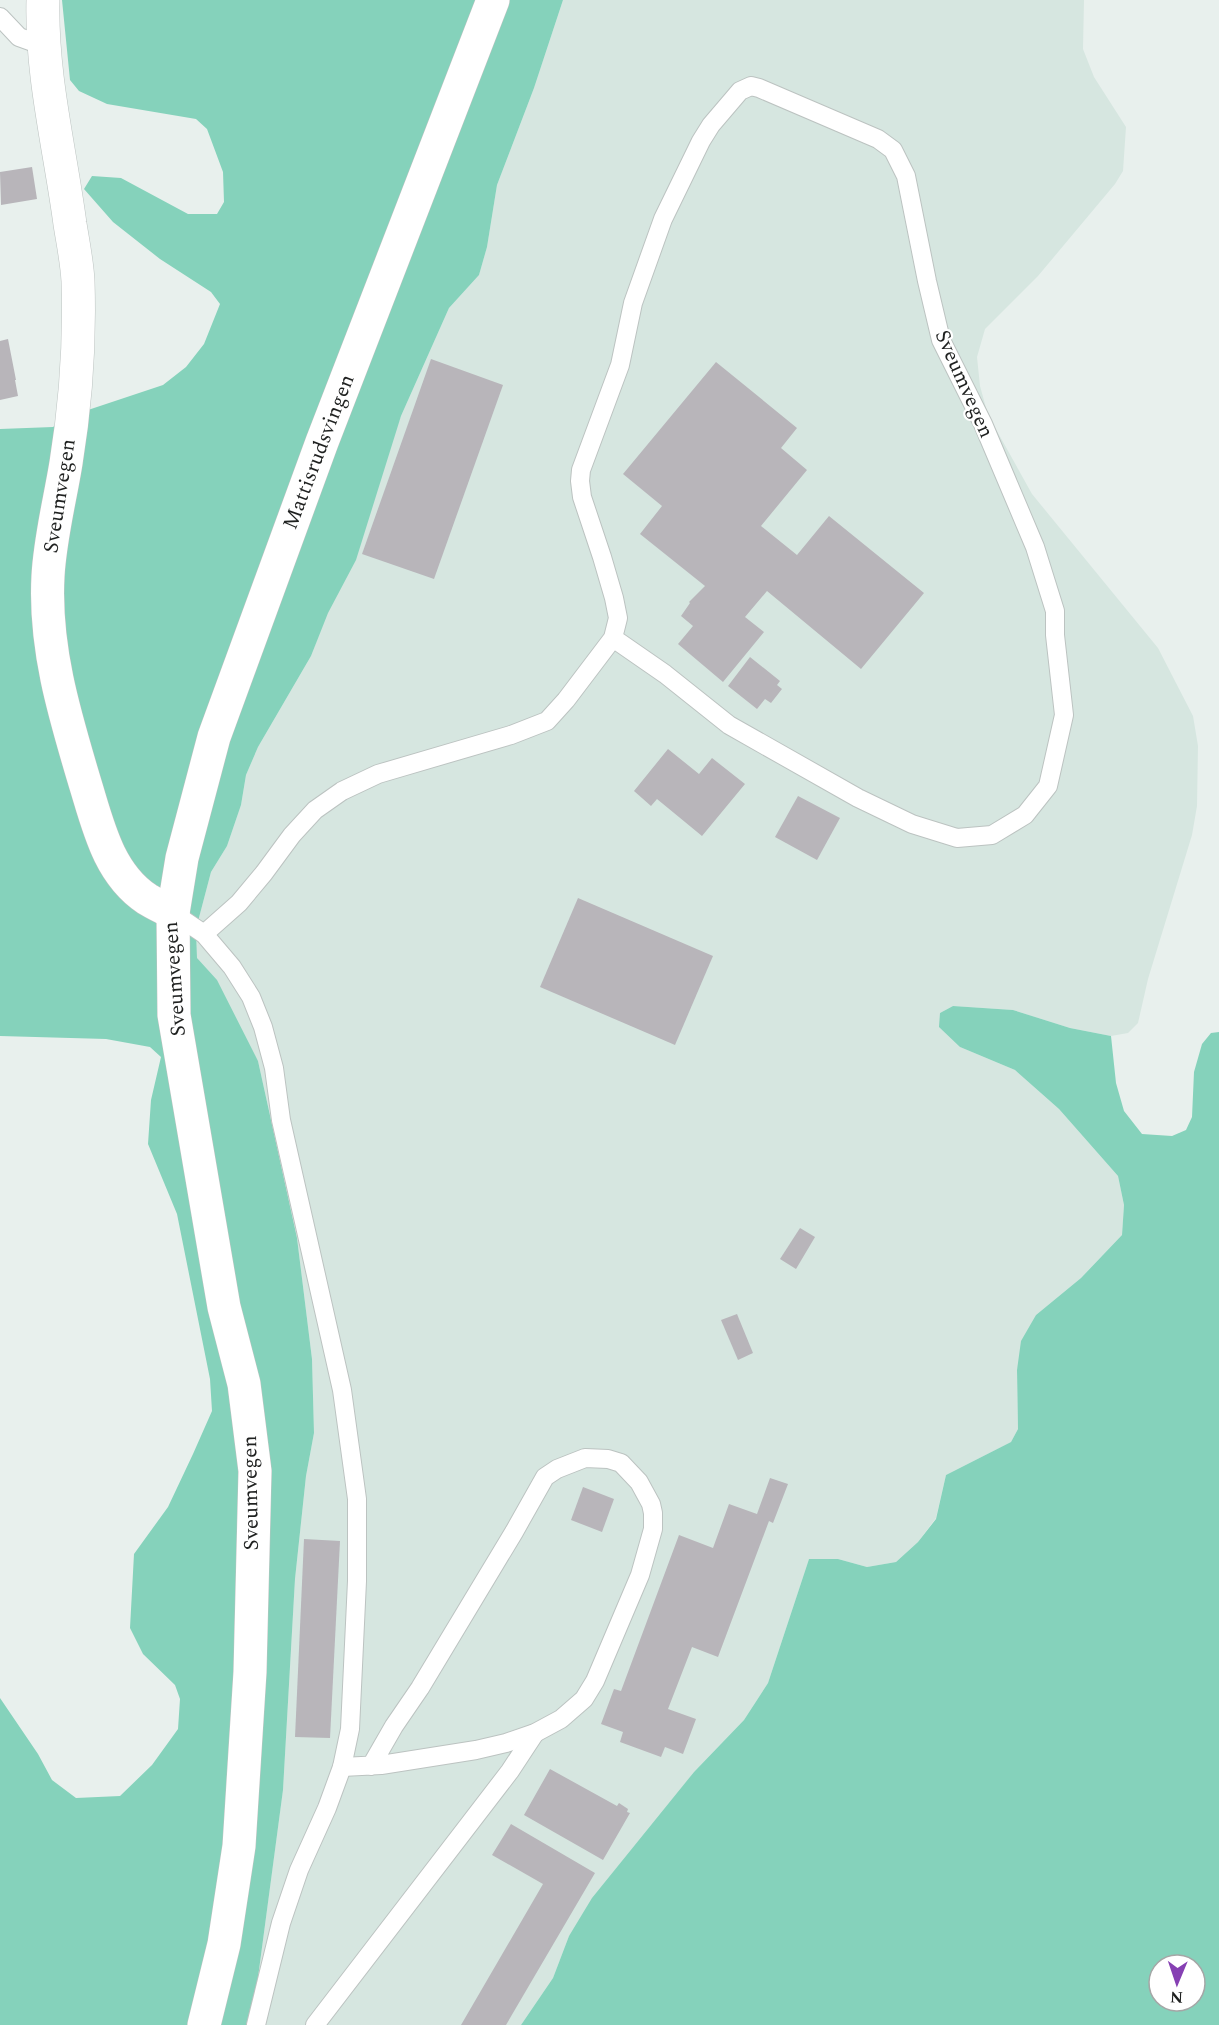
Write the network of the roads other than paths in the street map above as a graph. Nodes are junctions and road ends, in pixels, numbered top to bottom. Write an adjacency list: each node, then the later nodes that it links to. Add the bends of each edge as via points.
1 (43, 0): 4 (street, Sveumvegen)
2 (493, 0): 6 (street, Mattisrudsvingen, via 322,442 214,737 182,858)
3 (0, 17): 4 (lane, via 19,37)
4 (44, 46): 6 (street, Sveumvegen, via 78,276 79,326 72,419 48,576 52,655 75,750 111,859 123,878 147,899)
5 (613, 638): 5 (lane, Sveumvegen, via 618,618 582,497 581,470 620,365 633,303 663,219 711,125 740,91 751,86 759,88 878,139 893,150 906,176 940,340 983,424 1035,548 1055,610 1064,715 1048,786 1025,816 992,835 957,838 912,824 729,725); 7 (lane, via 547,721 378,774 342,790 292,834 245,895)
6 (173, 913): 7 (lane); 11 (street, Sveumvegen, via 174,1015 224,1306 244,1384 255,1471 250,1672 239,1846 224,1944)
7 (204, 934): 10 (lane, via 232,967 251,997 263,1027 342,1390 357,1499 352,1706)
8 (535, 1732): 9 (lane, via 476,1750); 9 (lane, via 561,1719 584,1699 595,1681 640,1575 653,1528 651,1504 639,1482 621,1463 608,1459 585,1458 545,1478); 13 (lane, via 510,1771)
9 (371, 1766): 10 (lane)
10 (342, 1767): 12 (lane, via 281,1923)
11 (204, 2025)
12 (256, 2025)
13 (315, 2025)

